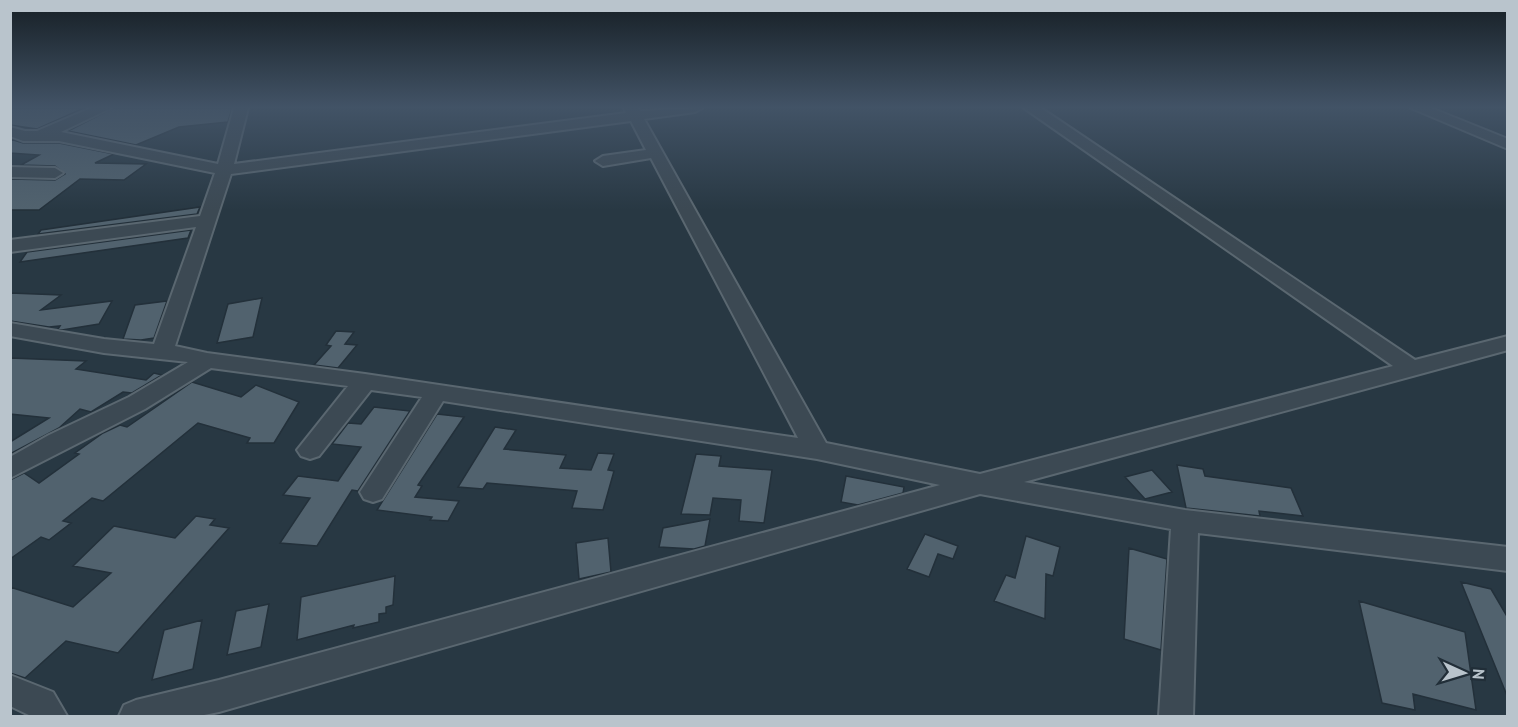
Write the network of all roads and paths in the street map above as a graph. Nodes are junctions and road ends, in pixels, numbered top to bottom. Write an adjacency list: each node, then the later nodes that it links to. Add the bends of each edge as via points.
1 (88, 142): 8 (street)
2 (232, 142): 8 (street)
3 (422, 142): 8 (street)
4 (649, 142): 6 (street)
5 (1081, 142): 17 (street)
6 (655, 153): 7 (street); 21 (street)
7 (603, 161)
8 (224, 170): 11 (street)
9 (10, 172): 10 (street)
10 (55, 173)
11 (207, 220): 12 (street); 15 (street)
12 (10, 246)
13 (10, 329): 15 (street)
14 (1508, 342): 17 (street)
15 (162, 352): 16 (street)
16 (207, 360): 18 (street); 22 (street, via 137,403)
17 (1411, 368): 23 (street)
18 (365, 381): 19 (street); 20 (street)
19 (437, 392): 21 (street); 24 (street)
20 (310, 450)
21 (817, 450): 23 (street)
22 (10, 469)
23 (981, 484): 25 (street); 28 (street)
24 (373, 492)
25 (1185, 521): 26 (street); 31 (street)
26 (1508, 559)
27 (10, 690): 29 (street, via 41,703)
28 (208, 706): 30 (street)
29 (50, 717)
30 (136, 717)
31 (1176, 717)

